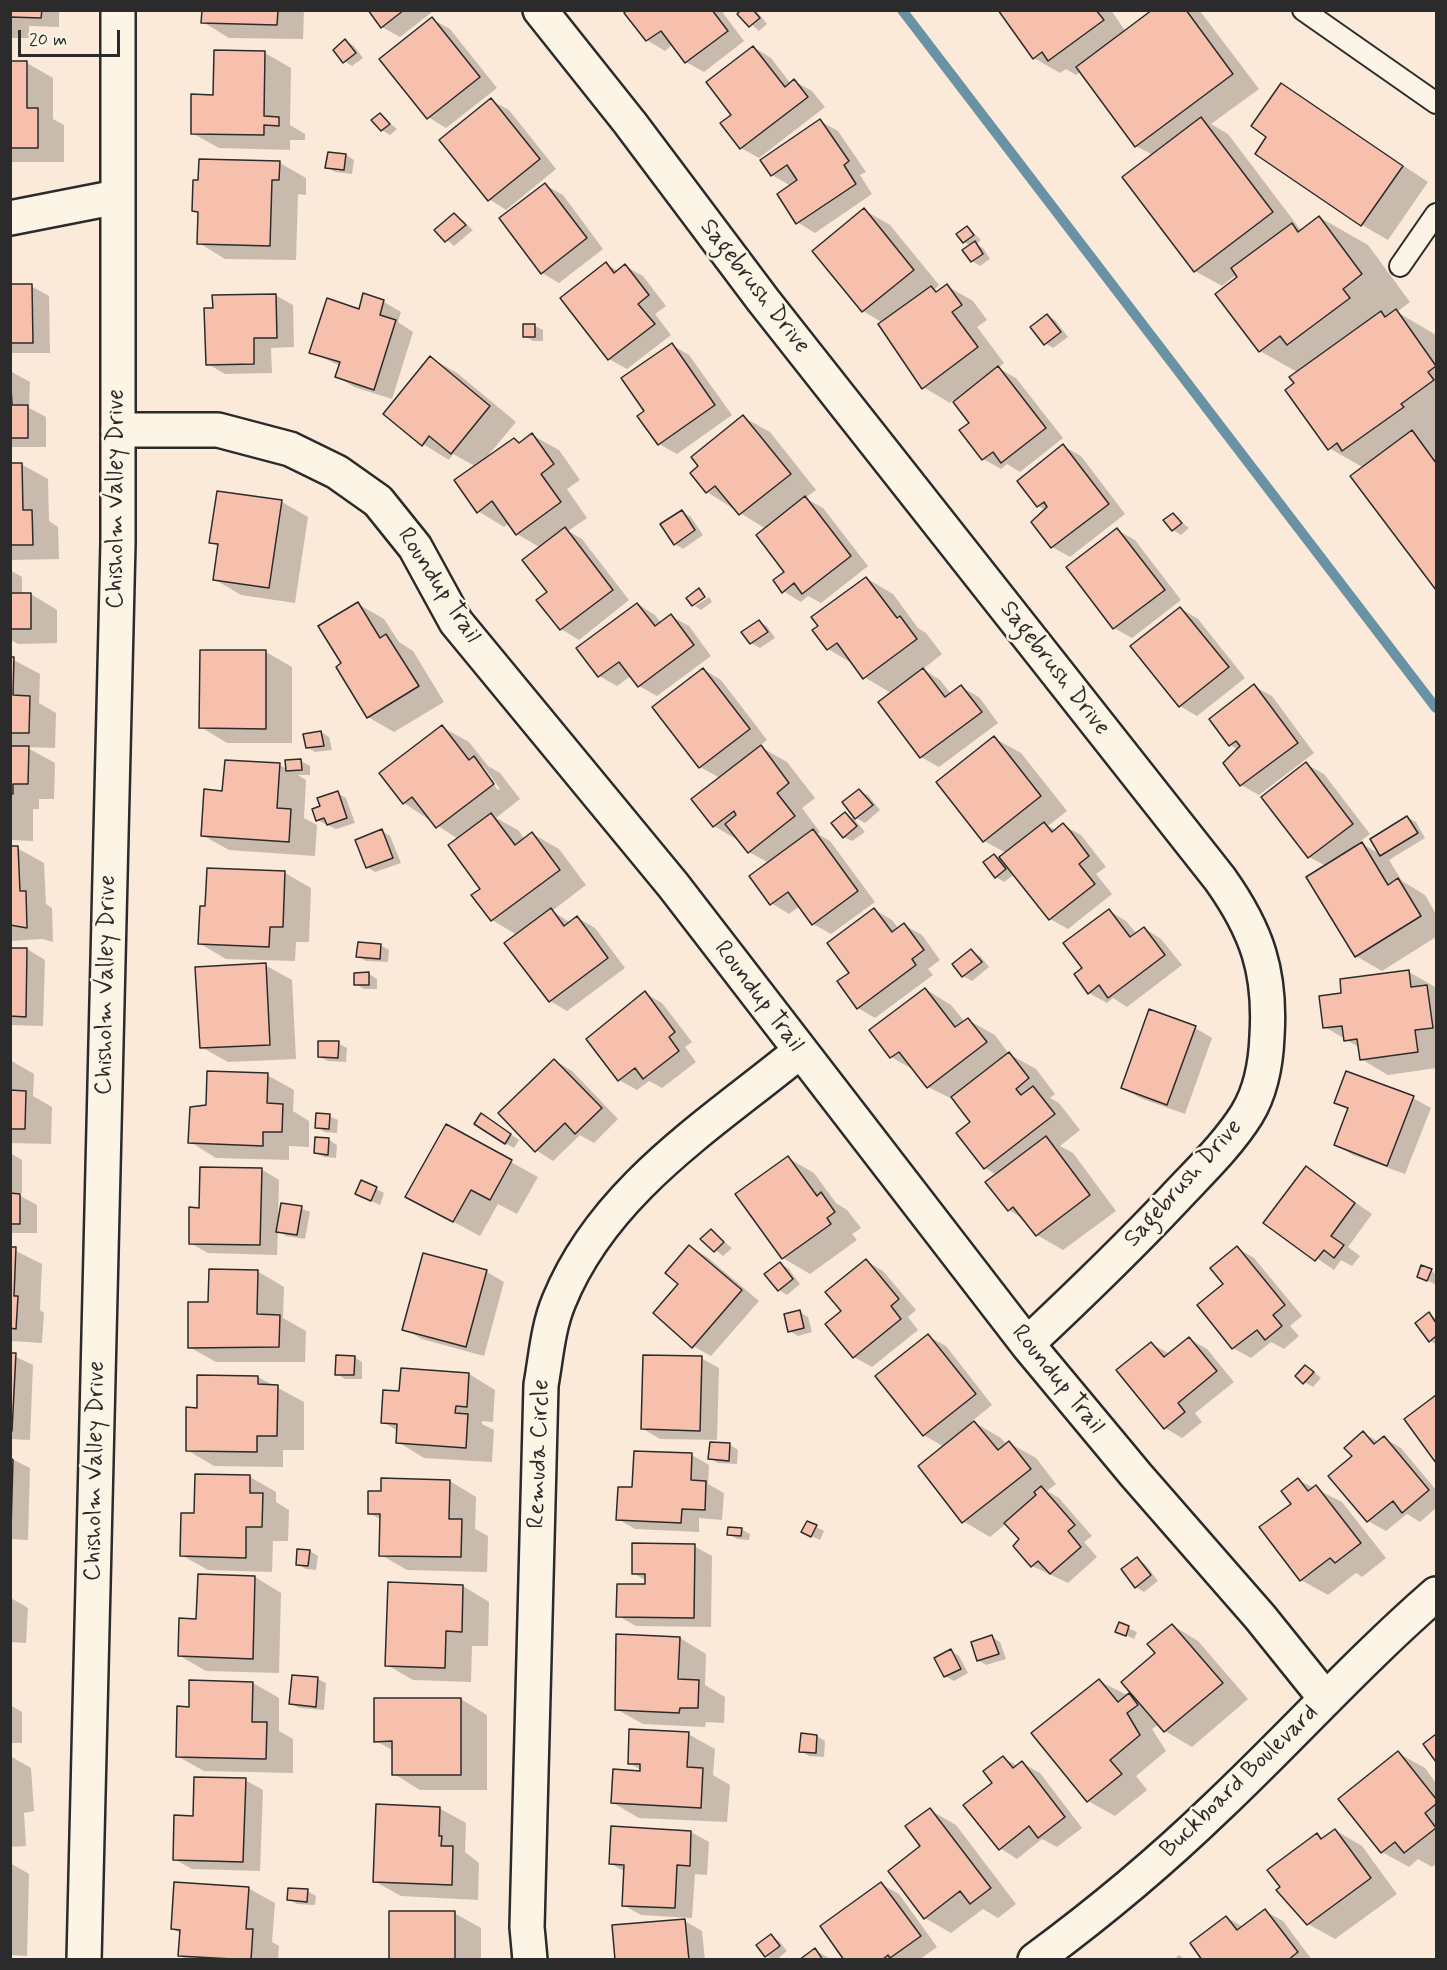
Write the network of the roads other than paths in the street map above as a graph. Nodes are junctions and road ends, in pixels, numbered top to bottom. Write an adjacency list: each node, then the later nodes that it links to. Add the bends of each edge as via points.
1 (118, 10): 5 (street, Chisholm Valley Drive)
2 (540, 10): 11 (street, Sagebrush Drive, via 770,309 1220,879 1250,926 1265,970 1269,1001 1266,1058 1248,1113 1138,1237)
3 (1303, 10): 4 (lane)
4 (1437, 103)
5 (117, 197): 7 (street); 9 (street, Chisholm Valley Drive)
6 (1437, 214): 8 (lane)
7 (10, 218)
8 (1400, 266)
9 (118, 430): 10 (street, Roundup Trail, via 218,430 291,449 337,472 378,501 415,547 456,622 673,885); 14 (street, Chisholm Valley Drive)
10 (799, 1052): 11 (street, Roundup Trail); 15 (street, Remuda Circle, via 635,1186 584,1251 550,1328 541,1385 527,1927)
11 (1027, 1344): 13 (street, Roundup Trail)
12 (1437, 1594): 13 (street, Buckboard Boulevard, via 1390,1634)
13 (1326, 1699): 16 (street, Buckboard Boulevard, via 1207,1816 1101,1911)
14 (84, 1959)
15 (530, 1959)
16 (1035, 1959)

